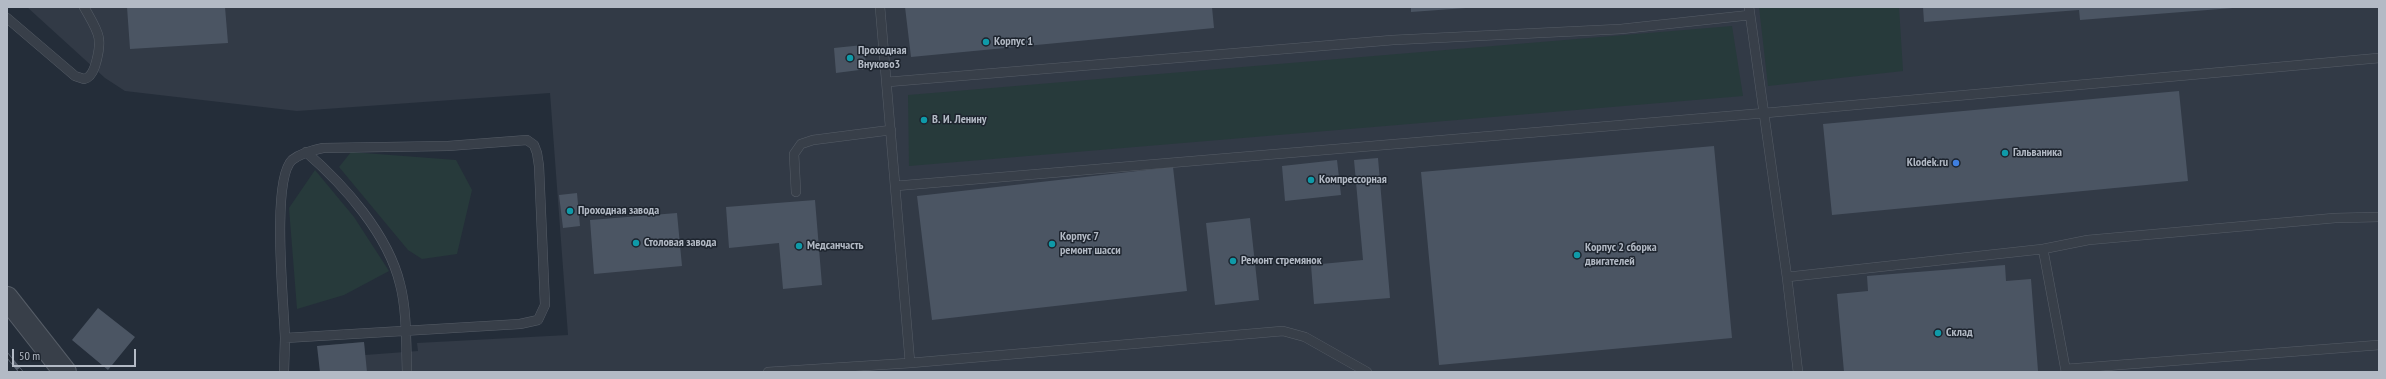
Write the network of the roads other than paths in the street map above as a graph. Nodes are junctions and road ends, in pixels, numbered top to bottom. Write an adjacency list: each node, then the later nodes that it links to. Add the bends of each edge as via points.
1 (84, 7): 4 (lane, via 101,44 95,68 91,76 84,79 75,76)
2 (880, 7): 6 (lane)
3 (1750, 11): 6 (lane, via 1621,29 1393,40); 7 (lane)
4 (7, 18)
5 (2379, 58): 7 (lane)
6 (887, 82): 8 (lane)
7 (1765, 113): 10 (lane); 14 (lane)
8 (891, 130): 10 (lane); 11 (lane, via 813,140 801,144 794,154)
9 (306, 152): 16 (lane, via 330,173 353,200 385,245 401,286); 16 (lane, via 323,148 448,146 512,140 527,140 534,145 539,166 544,306 542,314 533,322 520,324); 17 (lane, via 292,161 285,175 280,211)
10 (895, 186): 19 (lane)
11 (796, 192)
12 (2379, 217): 13 (lane, via 2335,218 2088,240)
13 (2043, 249): 14 (lane); 20 (lane)
14 (1787, 277): 27 (lane)
15 (7, 298): 22 (street)
16 (404, 331): 17 (lane); 24 (lane)
17 (285, 338): 23 (lane)
18 (2379, 345): 20 (lane)
19 (910, 363): 21 (lane); 26 (lane, via 1283,331 1306,337)
20 (2066, 370)
21 (792, 371): 25 (lane)
22 (65, 372)
23 (284, 372)
24 (407, 372)
25 (768, 372)
26 (1367, 372)
27 (1797, 372)

